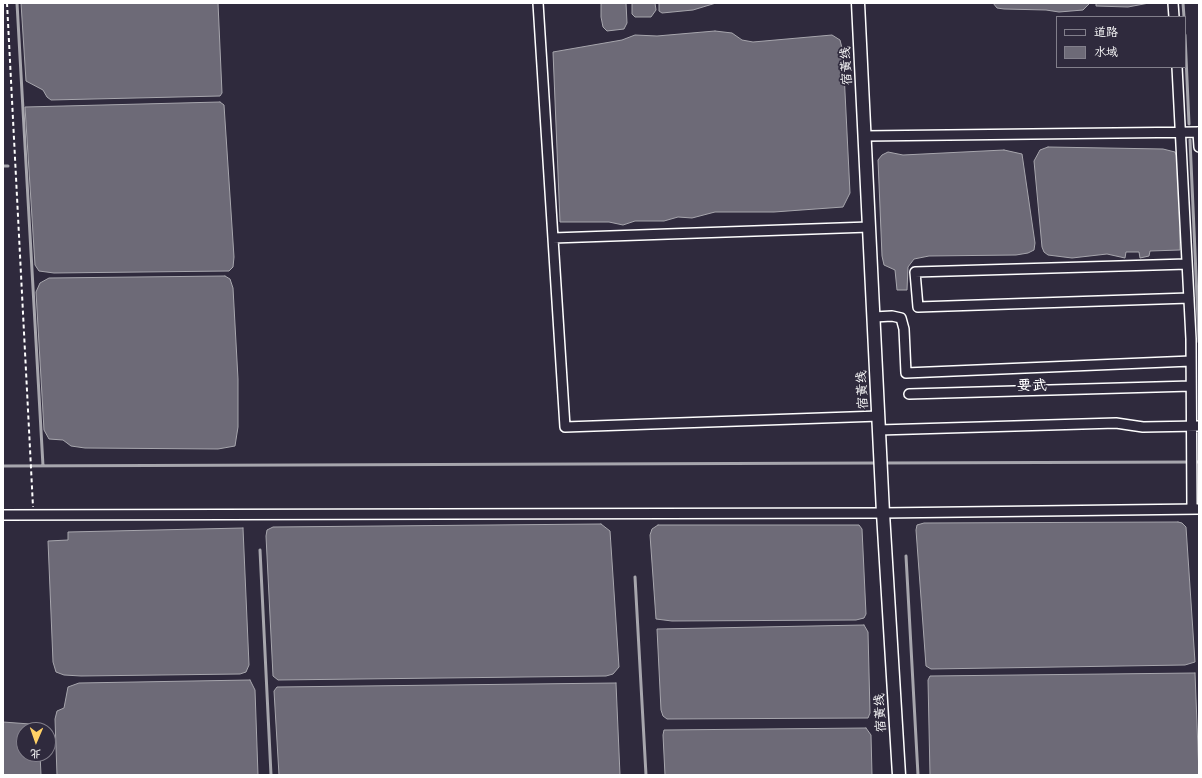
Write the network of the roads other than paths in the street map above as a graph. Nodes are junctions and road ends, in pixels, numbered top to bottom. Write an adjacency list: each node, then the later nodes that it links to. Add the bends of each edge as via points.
1 (538, 3): 11 (lane)
2 (858, 3): 8 (main road, 宿黄线)
3 (1173, 3): 4 (lane)
4 (1174, 16)
5 (1177, 68): 6 (lane)
6 (1180, 132): 7 (lane); 8 (lane); 12 (lane)
7 (1199, 132): 9 (lane)
8 (865, 136): 10 (main road, 宿黄线)
9 (1199, 147)
10 (869, 227): 11 (lane); 14 (main road, 宿黄线)
11 (553, 238): 18 (lane, via 565,427)
12 (1187, 264): 13 (lane); 13 (lane, via 915,272 918,307)
13 (1189, 298): 15 (lane)
14 (874, 317): 15 (lane, via 901,318 904,329 906,374); 18 (main road, 宿黄线)
15 (1191, 361): 16 (lane)
16 (1191, 386): 17 (lane); 19 (lane)
17 (909, 394)
18 (878, 416): 20 (main road, 宿黄线)
19 (1195, 427): 20 (lane, via 1143,427 1116,423); 21 (lane, via 1192,466)
20 (880, 435): 22 (main road, 宿黄线)
21 (1196, 509): 22 (lane)
22 (883, 513): 23 (lane); 24 (main road, 宿黄线)
23 (3, 515)
24 (899, 775)

